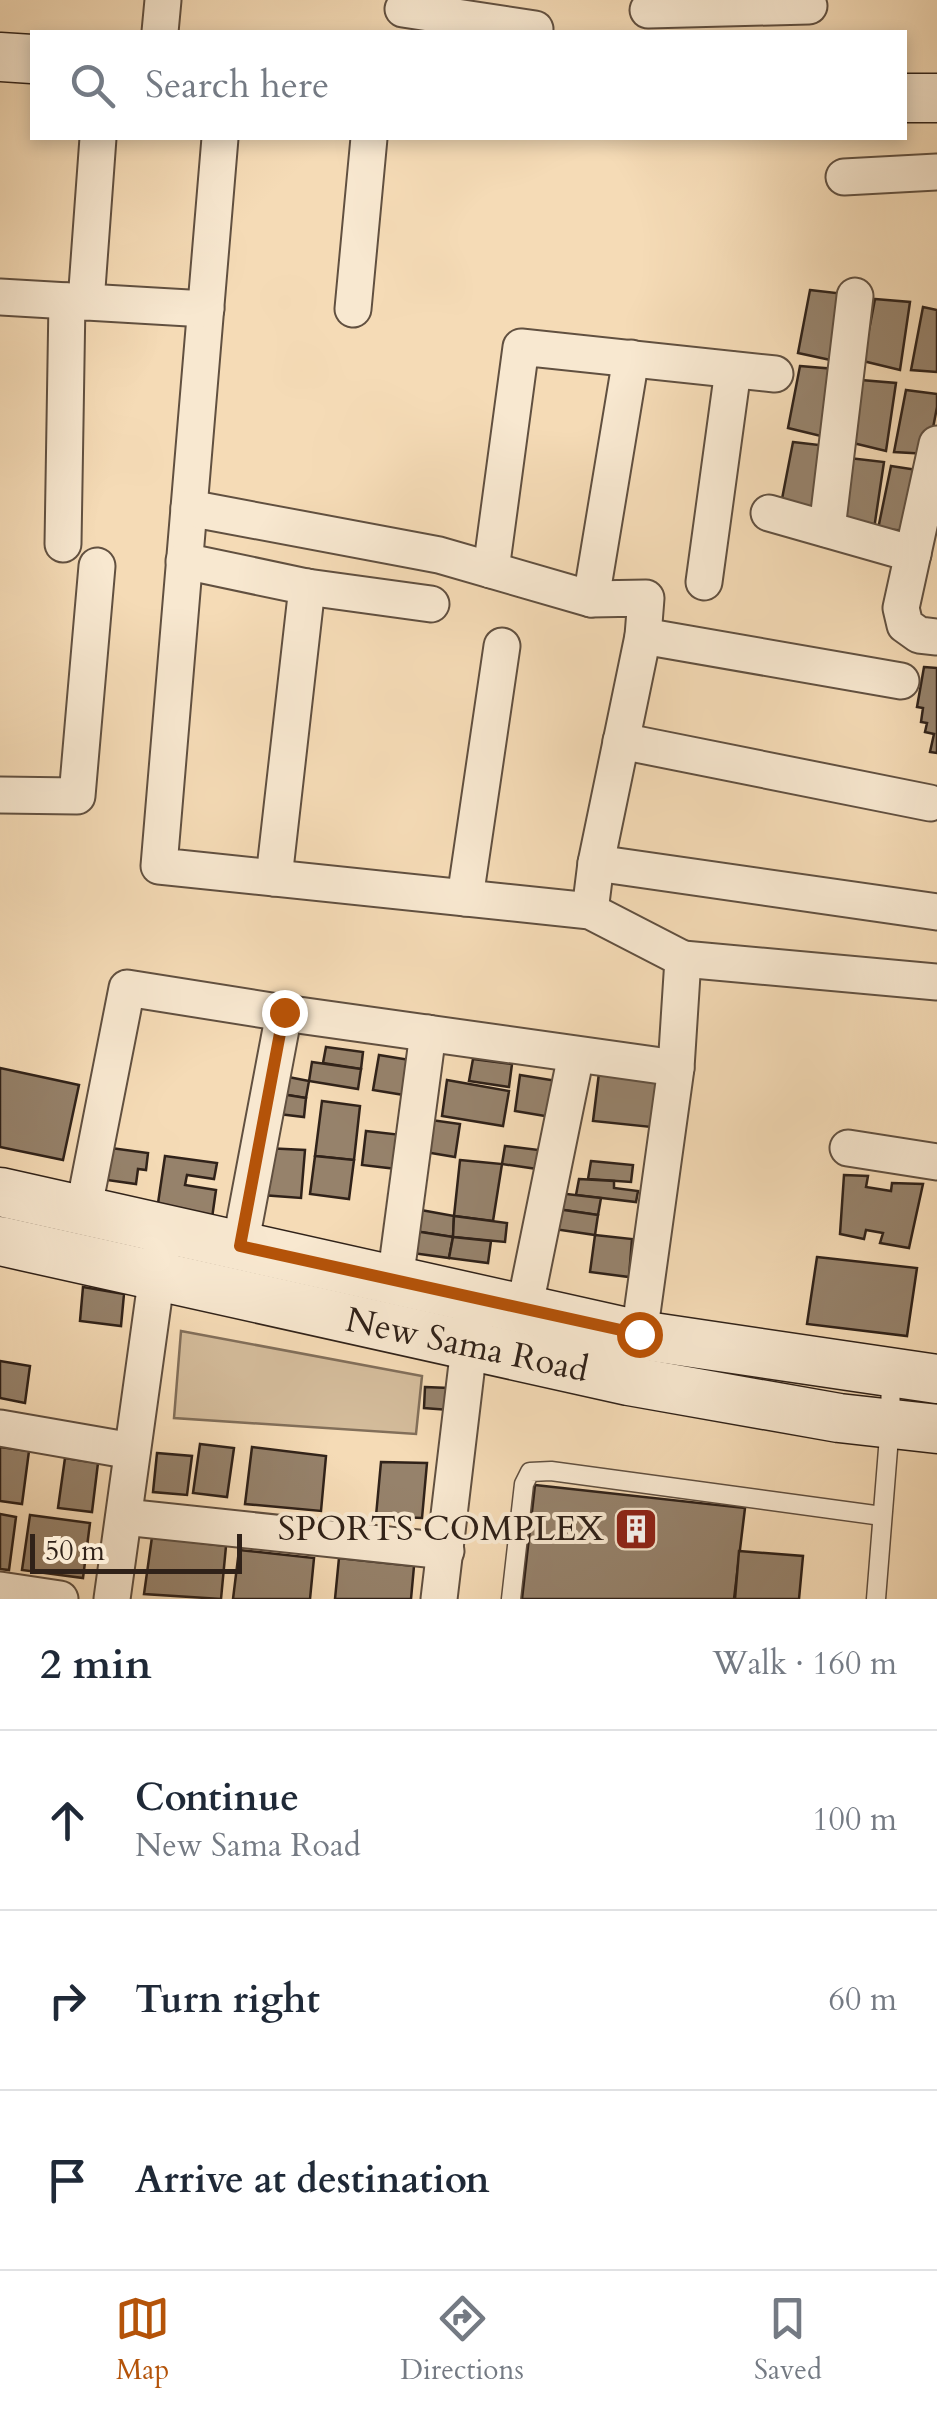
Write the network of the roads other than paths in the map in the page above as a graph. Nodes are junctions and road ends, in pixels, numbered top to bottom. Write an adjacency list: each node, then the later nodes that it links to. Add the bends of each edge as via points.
1 (163, 0): 6 (street)
2 (809, 6): 4 (street)
3 (402, 14): 5 (street)
4 (648, 14)
5 (535, 28)
6 (160, 30)
7 (0, 56): 8 (main road)
8 (30, 59)
9 (907, 98): 10 (main road)
10 (937, 98)
11 (98, 140): 18 (street)
12 (220, 140): 19 (street)
13 (369, 140): 20 (street)
14 (937, 172): 15 (street)
15 (844, 177)
16 (0, 296): 18 (street)
17 (855, 296): 27 (street)
18 (77, 301): 19 (street); 28 (street)
19 (206, 308): 25 (street)
20 (353, 308)
21 (631, 358): 22 (street); 32 (street, via 521,347); 35 (street)
22 (733, 370): 23 (street); 33 (street)
23 (775, 374)
24 (937, 444): 29 (street)
25 (189, 508): 30 (street); 32 (street)
26 (770, 513): 27 (street)
27 (827, 529): 29 (street)
28 (63, 544)
29 (913, 554): 38 (street, via 901,608 905,625)
30 (184, 561): 34 (street); 45 (street, via 159,866)
31 (96, 566): 42 (street, via 77,796)
32 (492, 570): 35 (street)
33 (704, 582)
34 (307, 587): 36 (street); 45 (street)
35 (591, 599): 37 (street, via 646,598)
36 (430, 604)
37 (643, 636): 40 (street); 41 (street)
38 (937, 638)
39 (502, 646): 46 (street)
40 (901, 681)
41 (620, 741): 43 (street); 44 (street)
42 (0, 795)
43 (930, 803)
44 (596, 864): 47 (street); 48 (street)
45 (274, 878): 46 (street)
46 (465, 898): 47 (street)
47 (590, 912): 49 (street)
48 (937, 912)
49 (683, 959): 50 (street); 54 (street)
50 (937, 982)
51 (284, 1012): 52 (street); 58 (street, via 127,988); 61 (street)
52 (428, 1033): 53 (street); 63 (street)
53 (576, 1056): 54 (street); 65 (street)
54 (676, 1068): 66 (street)
55 (848, 1148): 56 (street)
56 (937, 1162)
57 (0, 1192): 58 (main road, New Sama Road)
58 (83, 1212): 59 (main road, New Sama Road)
59 (165, 1229): 61 (main road, New Sama Road); 62 (street)
60 (0, 1242): 62 (main road, New Sama Road)
61 (240, 1246): 63 (main road, New Sama Road)
62 (155, 1276): 67 (main road, New Sama Road); 72 (street)
63 (395, 1281): 64 (main road, New Sama Road)
64 (475, 1297): 65 (main road, New Sama Road); 67 (street)
65 (524, 1310): 66 (main road, New Sama Road)
66 (639, 1334): 68 (main road, New Sama Road)
67 (470, 1346): 69 (main road, New Sama Road, via 628,1381); 75 (street)
68 (914, 1375): 69 (lane)
69 (890, 1424): 71 (main road, New Sama Road); 73 (lane)
70 (0, 1428): 72 (street)
71 (937, 1429)
72 (132, 1451): 74 (street)
73 (882, 1516): 80 (lane, via 530,1472); 81 (lane)
74 (124, 1517): 75 (street); 78 (street)
75 (446, 1551): 79 (street)
76 (0, 1590): 77 (street)
77 (60, 1599)
78 (112, 1599)
79 (439, 1599)
80 (511, 1599)
81 (876, 1599)

